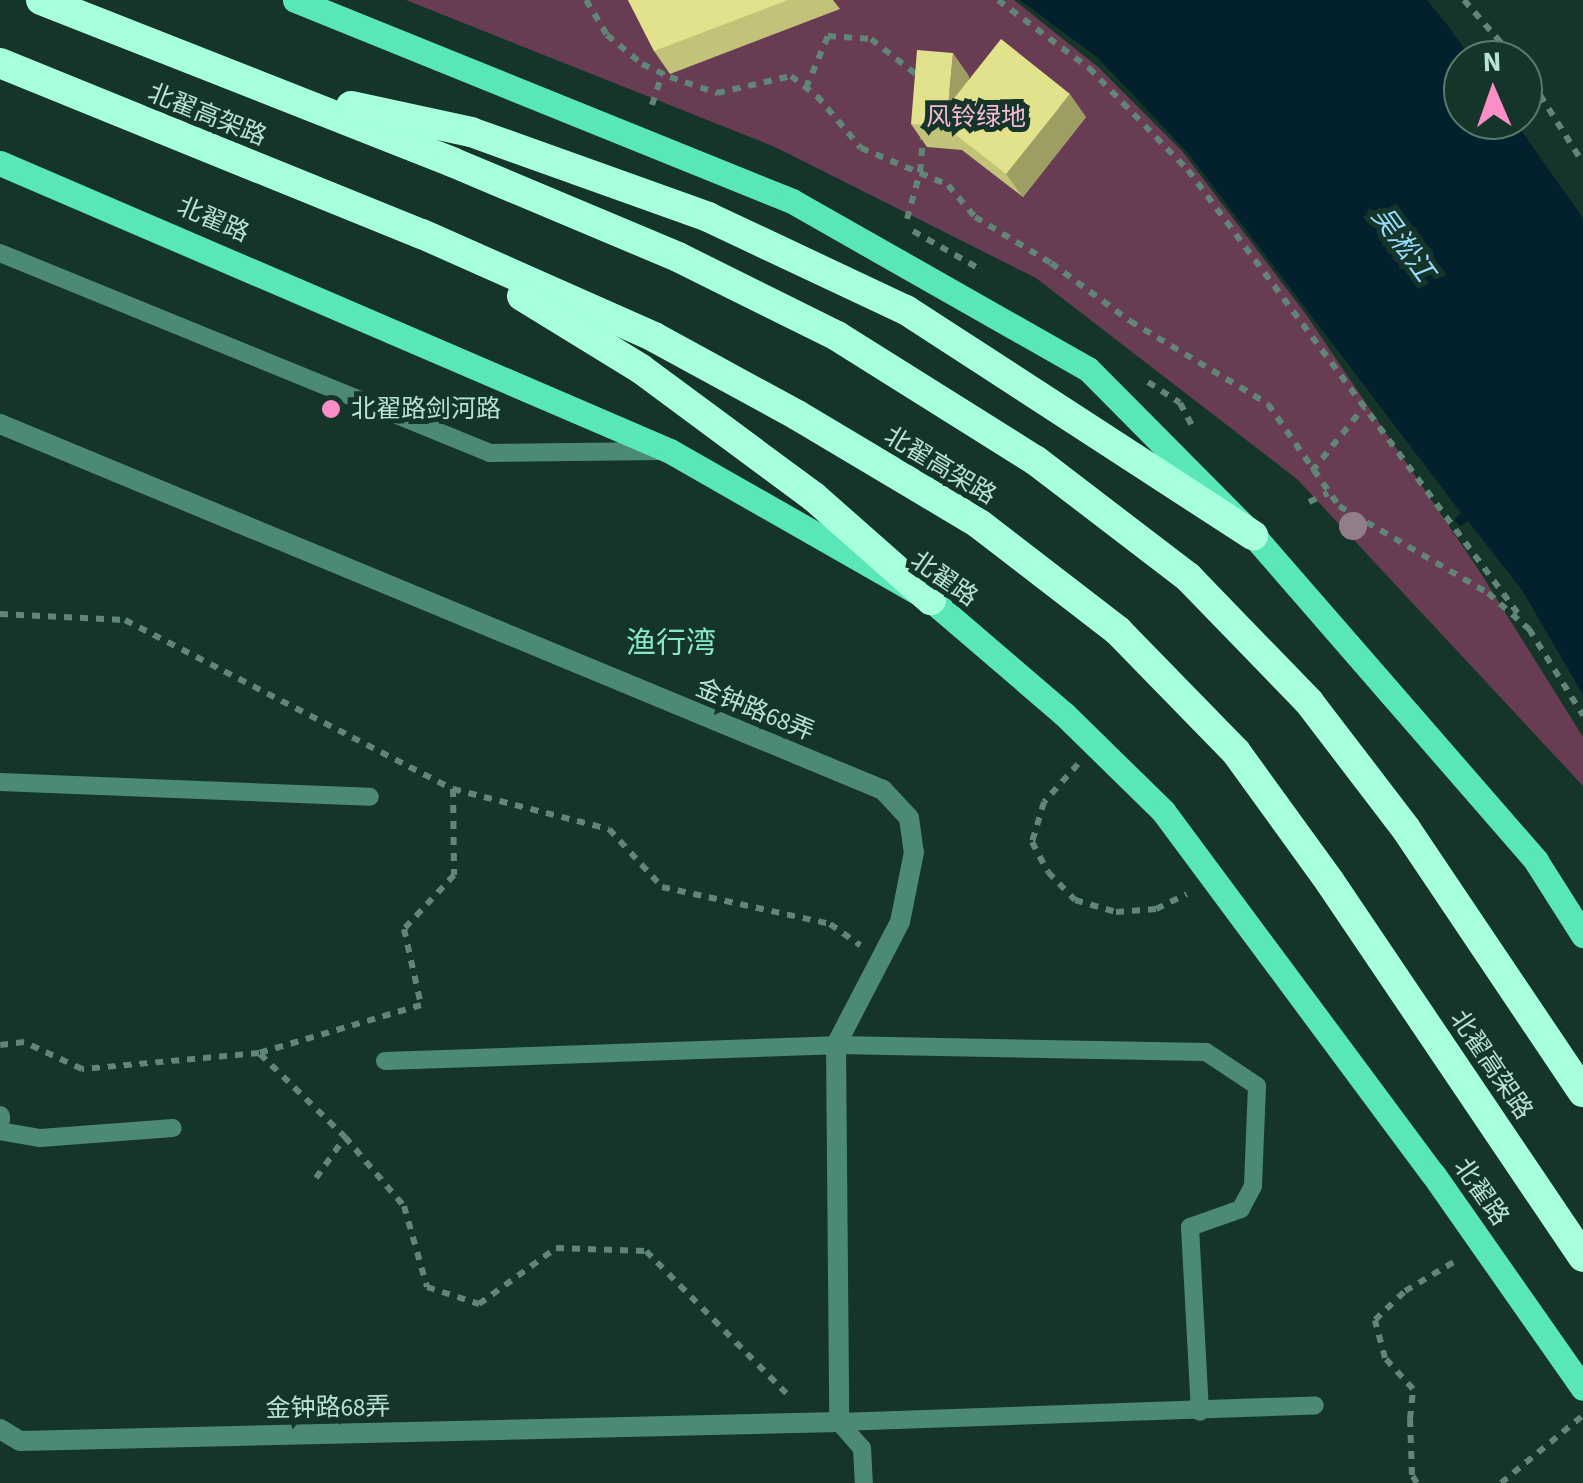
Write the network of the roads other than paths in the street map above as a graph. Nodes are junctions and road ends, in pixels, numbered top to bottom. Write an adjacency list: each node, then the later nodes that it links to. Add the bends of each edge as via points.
1 (42, 0): 4 (highway, 北翟高架路)
2 (294, 0): 10 (main road, via 792,201 1088,369)
3 (0, 63): 6 (highway, 北翟高架路)
4 (261, 87): 10 (highway, via 472,132 708,218 906,310); 17 (highway, 北翟高架路, via 678,257 837,336 1036,460 1188,576 1309,702 1406,829)
5 (0, 163): 9 (main road, 北翟路)
6 (422, 234): 11 (highway, via 641,368 814,497); 20 (highway, 北翟高架路, via 654,337 797,415 978,522 1118,631 1236,752)
7 (0, 253): 9 (lane, via 490,453)
8 (0, 424): 15 (street, 金钟路68弄, via 883,790 909,818 914,852 900,922)
9 (670, 451): 11 (main road, 北翟路)
10 (1253, 535): 14 (main road, via 1536,861)
11 (931, 600): 21 (main road, 北翟路, via 1064,714 1162,811)
12 (0, 782): 13 (lane)
13 (370, 797)
14 (1583, 935)
15 (836, 1045): 16 (lane); 23 (lane, via 1206,1052 1257,1086 1253,1186 1241,1209 1190,1227); 24 (street, 金钟路68弄)
16 (386, 1061)
17 (1583, 1092)
18 (174, 1128): 19 (lane, via 40,1138)
19 (0, 1131)
20 (1583, 1257)
21 (1583, 1388)
22 (1315, 1405): 23 (lane)
23 (1200, 1412): 24 (lane)
24 (840, 1422): 25 (street, 金钟路68弄, via 20,1440); 26 (lane, 金钟路68弄, via 862,1448)
25 (0, 1429)
26 (864, 1483)

